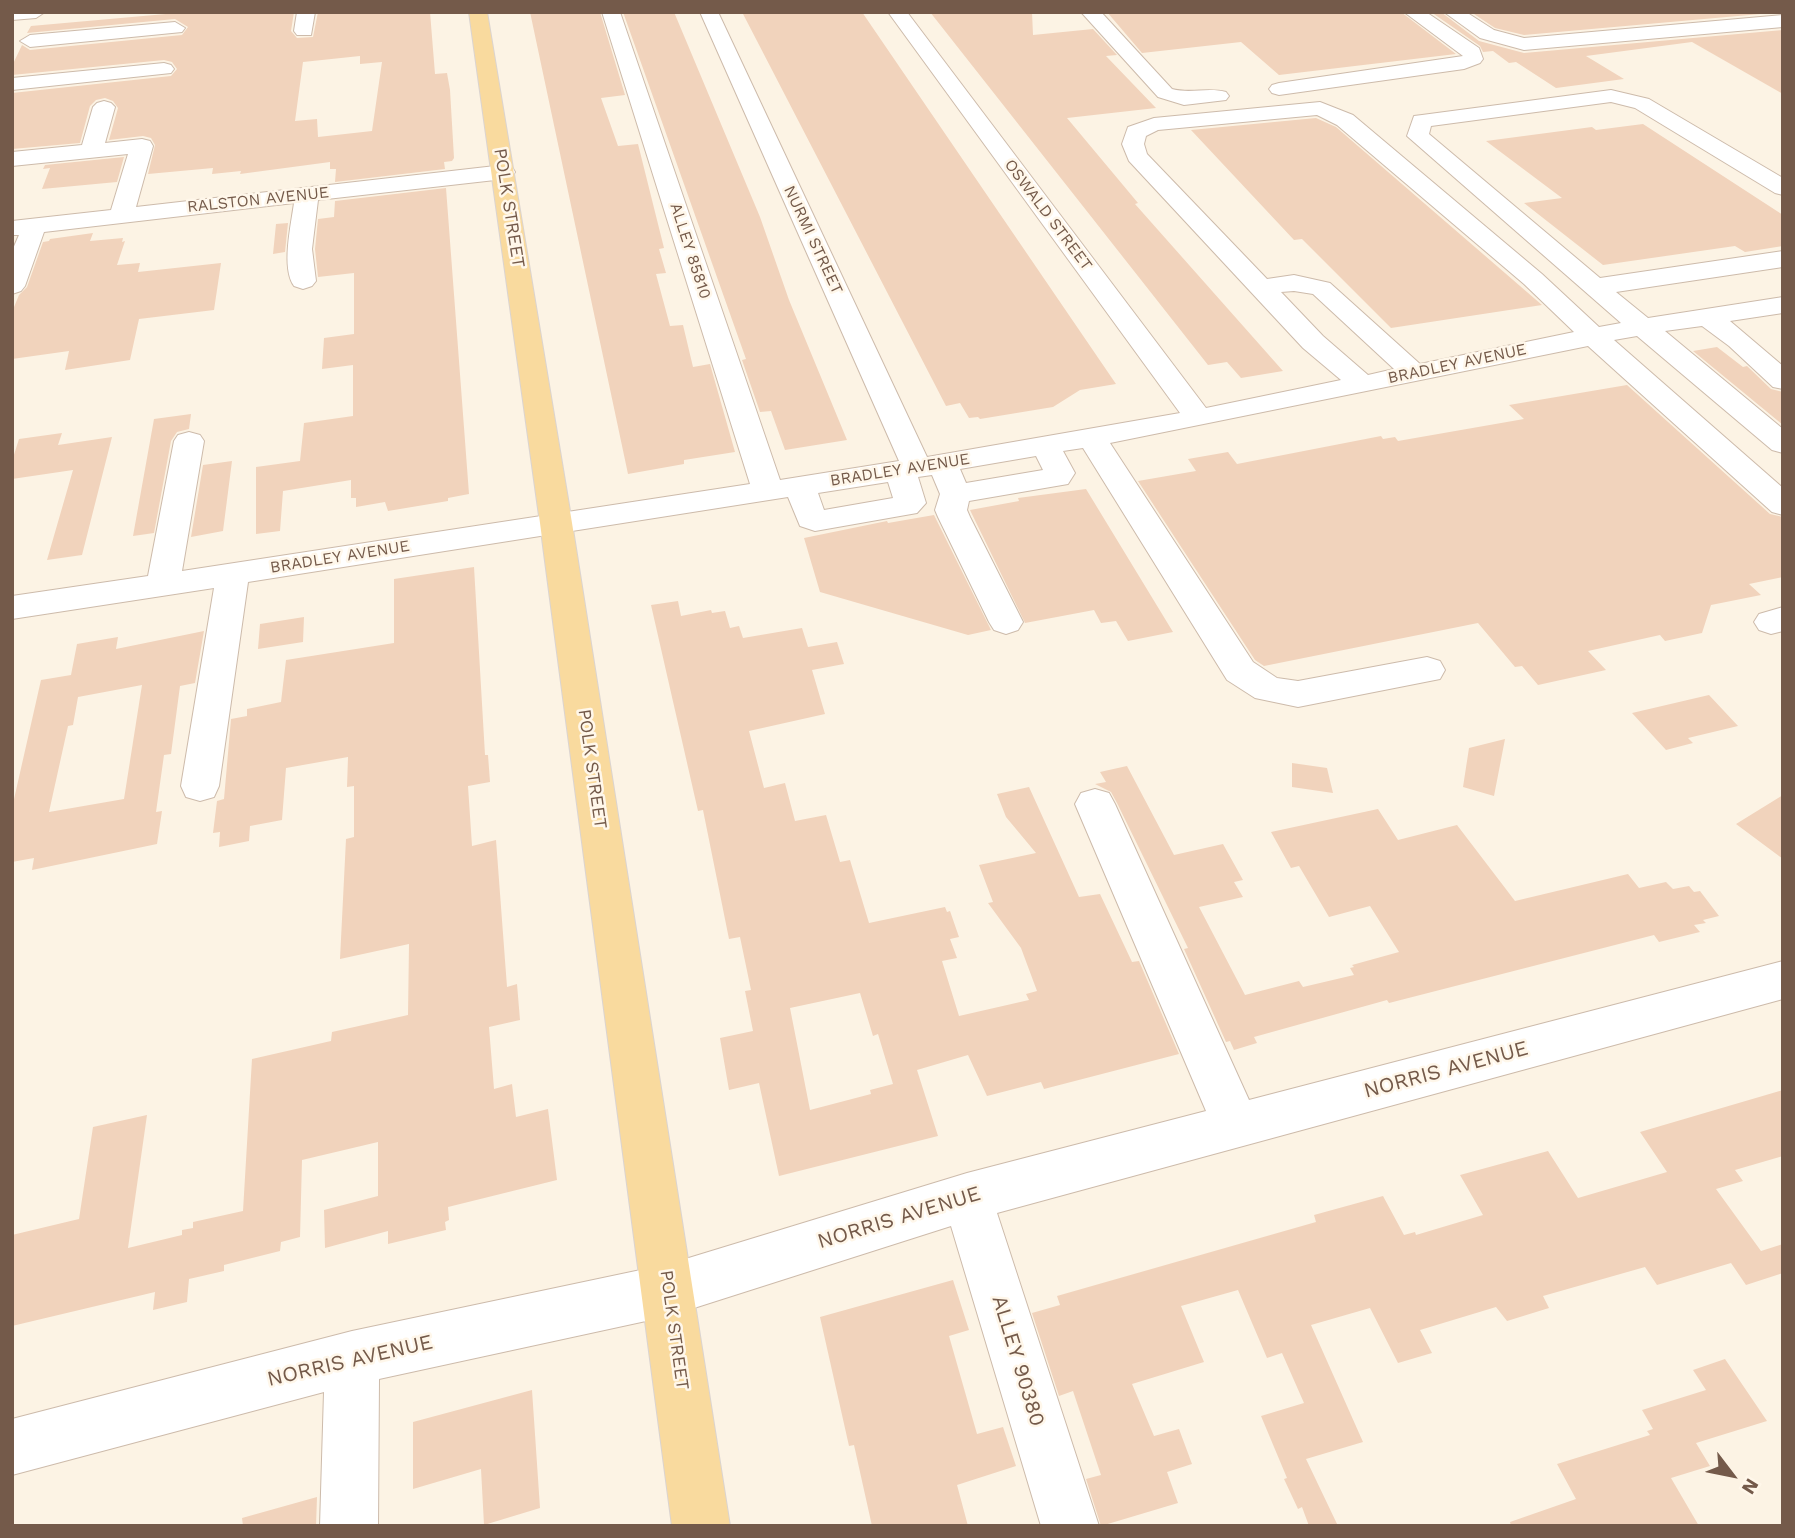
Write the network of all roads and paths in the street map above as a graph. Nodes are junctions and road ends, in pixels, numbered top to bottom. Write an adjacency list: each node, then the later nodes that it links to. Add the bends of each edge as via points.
1 (36, 12): 10 (street)
2 (478, 12): 21 (main road, POLK STREET)
3 (611, 12): 45 (street, ALLEY 85810)
4 (709, 12): 44 (street, NURMI STREET)
5 (897, 12): 39 (street, OSWALD STREET)
6 (1090, 12): 17 (street, via 1165,93 1184,99)
7 (1413, 12): 16 (street, via 1472,52 1473,59 1464,64)
8 (1453, 12): 13 (street, via 1487,34 1524,44)
9 (1659, 12): 13 (street)
10 (12, 14)
11 (177, 20): 14 (street); 15 (street, via 162,78)
12 (1783, 21): 13 (street)
13 (1689, 29)
14 (30, 41)
15 (12, 84)
16 (1260, 91)
17 (1234, 94)
18 (104, 107): 19 (street)
19 (92, 151): 20 (street); 24 (street, via 142,146)
20 (12, 159)
21 (504, 172): 23 (street, RALSTON AVENUE); 48 (main road, POLK STREET)
22 (1783, 188): 31 (street, via 1642,103 1611,96 1422,121 1418,136)
23 (307, 195): 24 (street, RALSTON AVENUE); 28 (street, via 300,249)
24 (121, 216): 25 (street, RALSTON AVENUE)
25 (23, 227): 29 (street)
26 (1770, 261): 27 (street); 31 (street)
27 (1783, 280)
28 (303, 281)
29 (12, 286)
30 (1262, 287): 35 (street, via 1137,156 1136,132 1154,124 1320,108 1355,129); 36 (street, via 1294,283 1321,288); 38 (street, via 1313,342)
31 (1595, 288): 34 (street)
32 (1783, 305): 33 (street, BRADLEY AVENUE)
33 (1707, 317): 34 (street, BRADLEY AVENUE); 37 (street)
34 (1644, 327): 35 (street, BRADLEY AVENUE); 42 (street)
35 (1594, 336): 36 (street, BRADLEY AVENUE); 47 (street)
36 (1414, 373): 38 (street, BRADLEY AVENUE)
37 (1783, 381)
38 (1362, 384): 39 (street, BRADLEY AVENUE)
39 (1199, 418): 40 (street, BRADLEY AVENUE)
40 (1091, 437): 43 (street, BRADLEY AVENUE); 53 (street, via 1240,671 1268,689 1298,694)
41 (189, 441): 50 (street)
42 (1783, 444)
43 (1045, 445): 44 (street, BRADLEY AVENUE); 46 (street, via 1060,472 1057,477)
44 (920, 467): 45 (street, BRADLEY AVENUE, via 906,506 815,521 800,486); 46 (street)
45 (768, 491): 48 (street, BRADLEY AVENUE)
46 (956, 494): 52 (street, via 951,510)
47 (1783, 505)
48 (556, 523): 49 (street, BRADLEY AVENUE); 59 (main road, POLK STREET)
49 (233, 573): 50 (street, BRADLEY AVENUE); 54 (street)
50 (163, 584): 51 (street, BRADLEY AVENUE)
51 (12, 608)
52 (1006, 622)
53 (1427, 670)
54 (200, 786)
55 (1095, 804): 57 (street)
56 (1783, 980): 57 (street, NORRIS AVENUE)
57 (1236, 1125): 58 (street, NORRIS AVENUE)
58 (967, 1196): 59 (street, NORRIS AVENUE); 64 (street, ALLEY 90380)
59 (669, 1290): 60 (street, NORRIS AVENUE); 63 (main road, POLK STREET)
60 (352, 1358): 61 (street, NORRIS AVENUE); 62 (street)
61 (12, 1447)
62 (349, 1526)
63 (701, 1526)
64 (1070, 1526)

